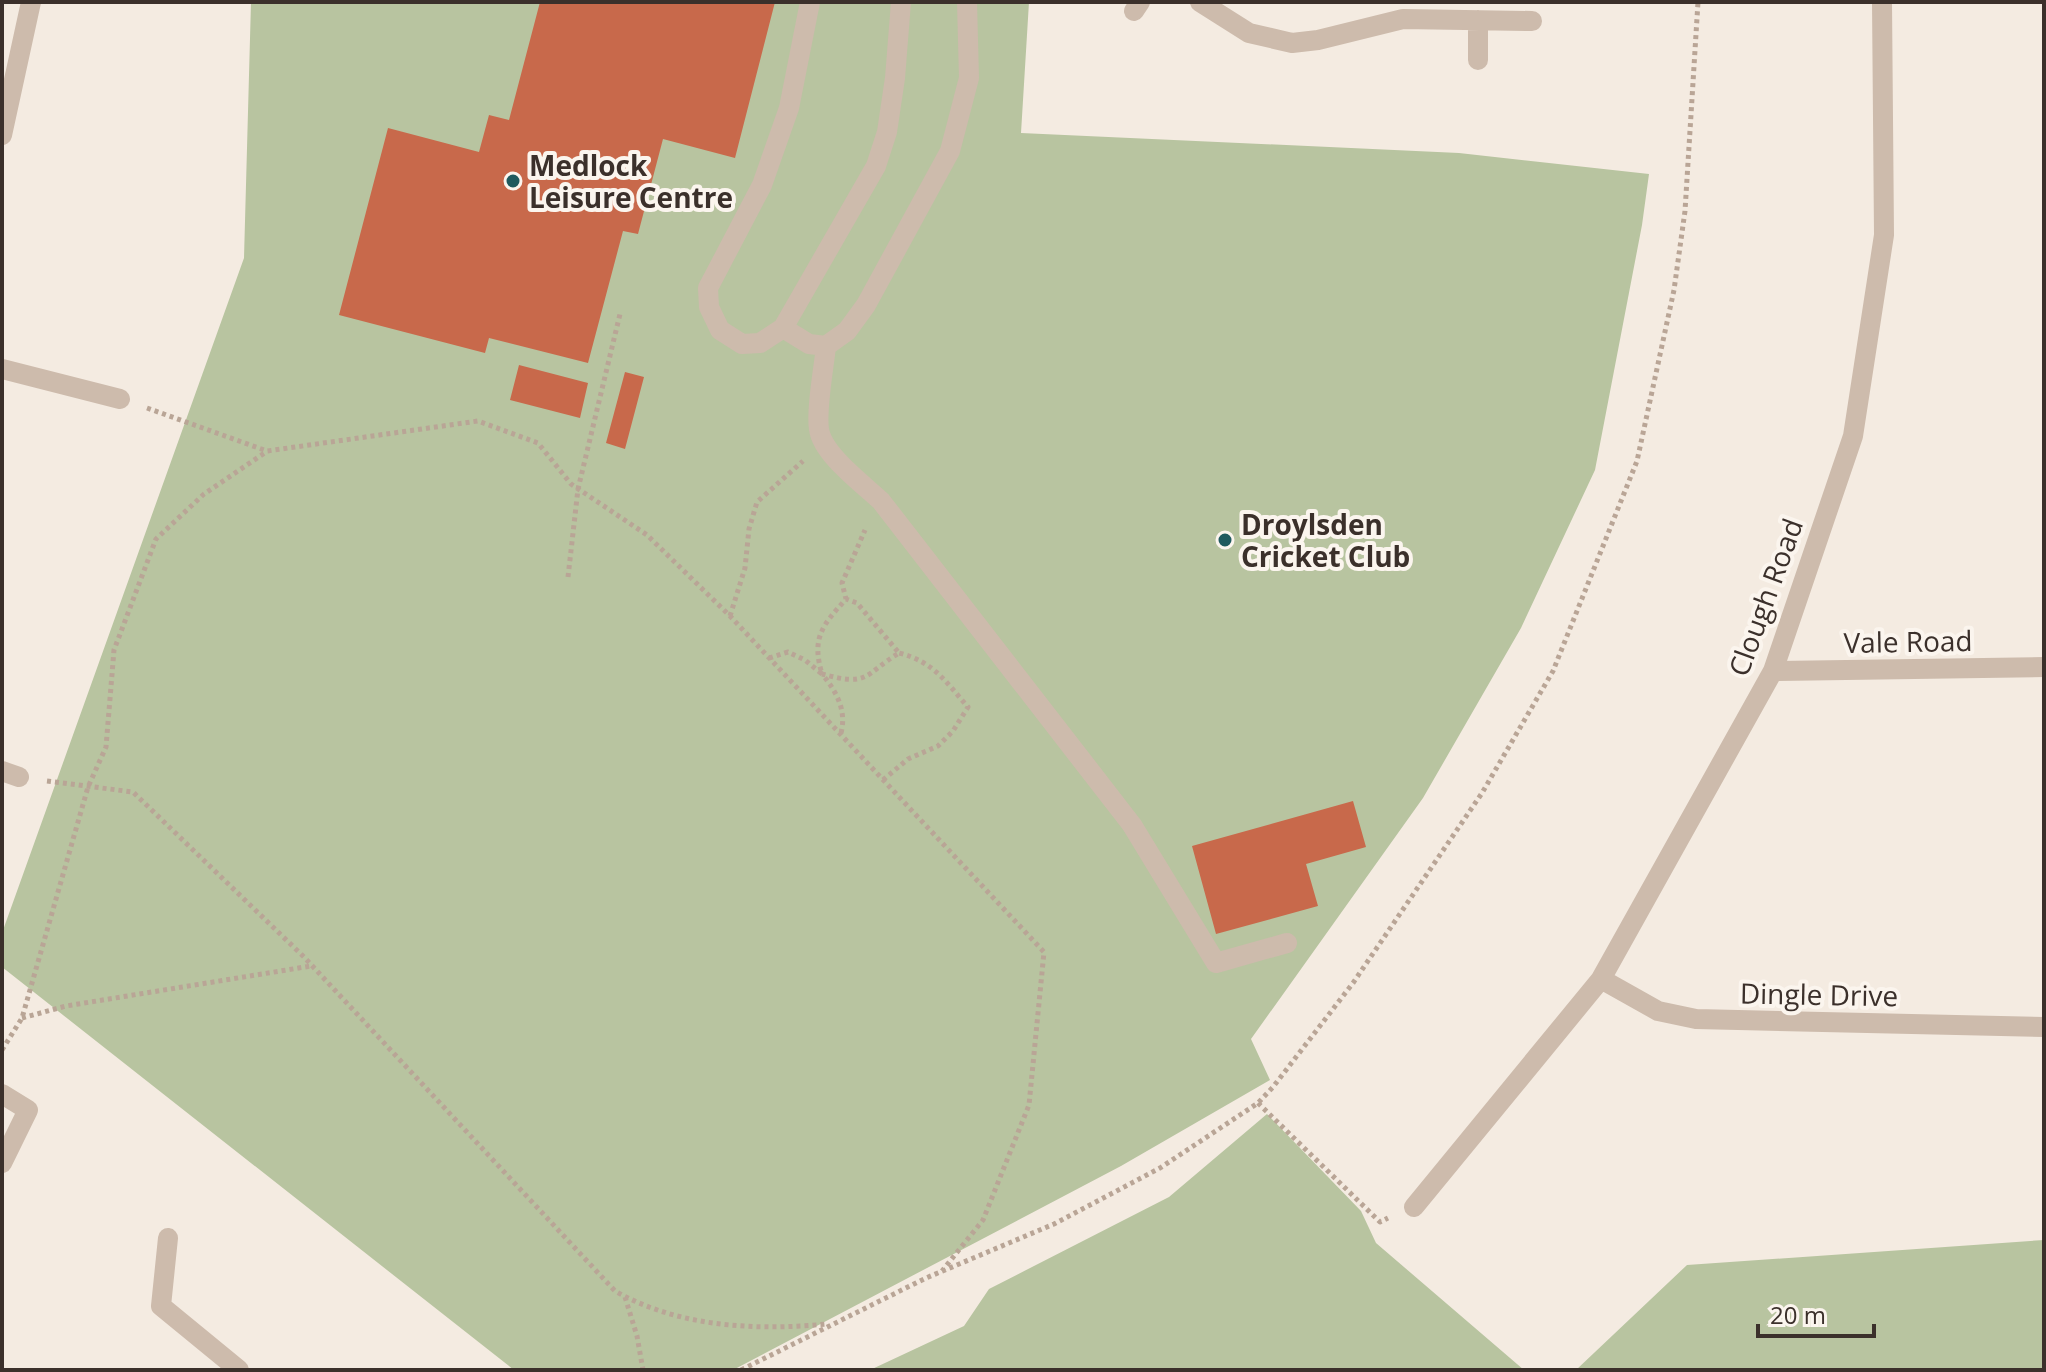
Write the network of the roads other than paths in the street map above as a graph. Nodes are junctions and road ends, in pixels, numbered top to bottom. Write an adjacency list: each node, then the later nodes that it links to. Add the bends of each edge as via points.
1 (31, 2): 10 (street)
2 (810, 2): 11 (street, via 789,108 767,172 708,288 709,307 720,330 742,344 760,343)
3 (901, 2): 11 (street, via 889,119 876,166)
4 (967, 2): 12 (street, via 969,78 950,151 866,305 847,331)
5 (1200, 2): 7 (street, via 1249,33 1292,43 1403,19)
6 (1882, 2): 16 (street, Clough Road, via 1884,235 1853,436)
7 (1478, 20): 8 (street); 9 (street)
8 (1532, 21)
9 (1478, 60)
10 (2, 135)
11 (783, 328): 12 (street, via 809,344)
12 (826, 346): 17 (street, via 819,430 834,458 881,501 1132,825 1216,963)
13 (2, 369): 14 (street)
14 (120, 399)
15 (2044, 667): 16 (street, Vale Road)
16 (1773, 671): 18 (street, Clough Road)
17 (1287, 943)
18 (1601, 979): 19 (street, Dingle Drive, via 1658,1011 1696,1019); 22 (street, Clough Road)
19 (2044, 1027)
20 (2, 1094): 21 (street, via 28,1110)
21 (2, 1163)
22 (1414, 1207)
23 (168, 1238): 24 (street, via 161,1306)
24 (239, 1370)

